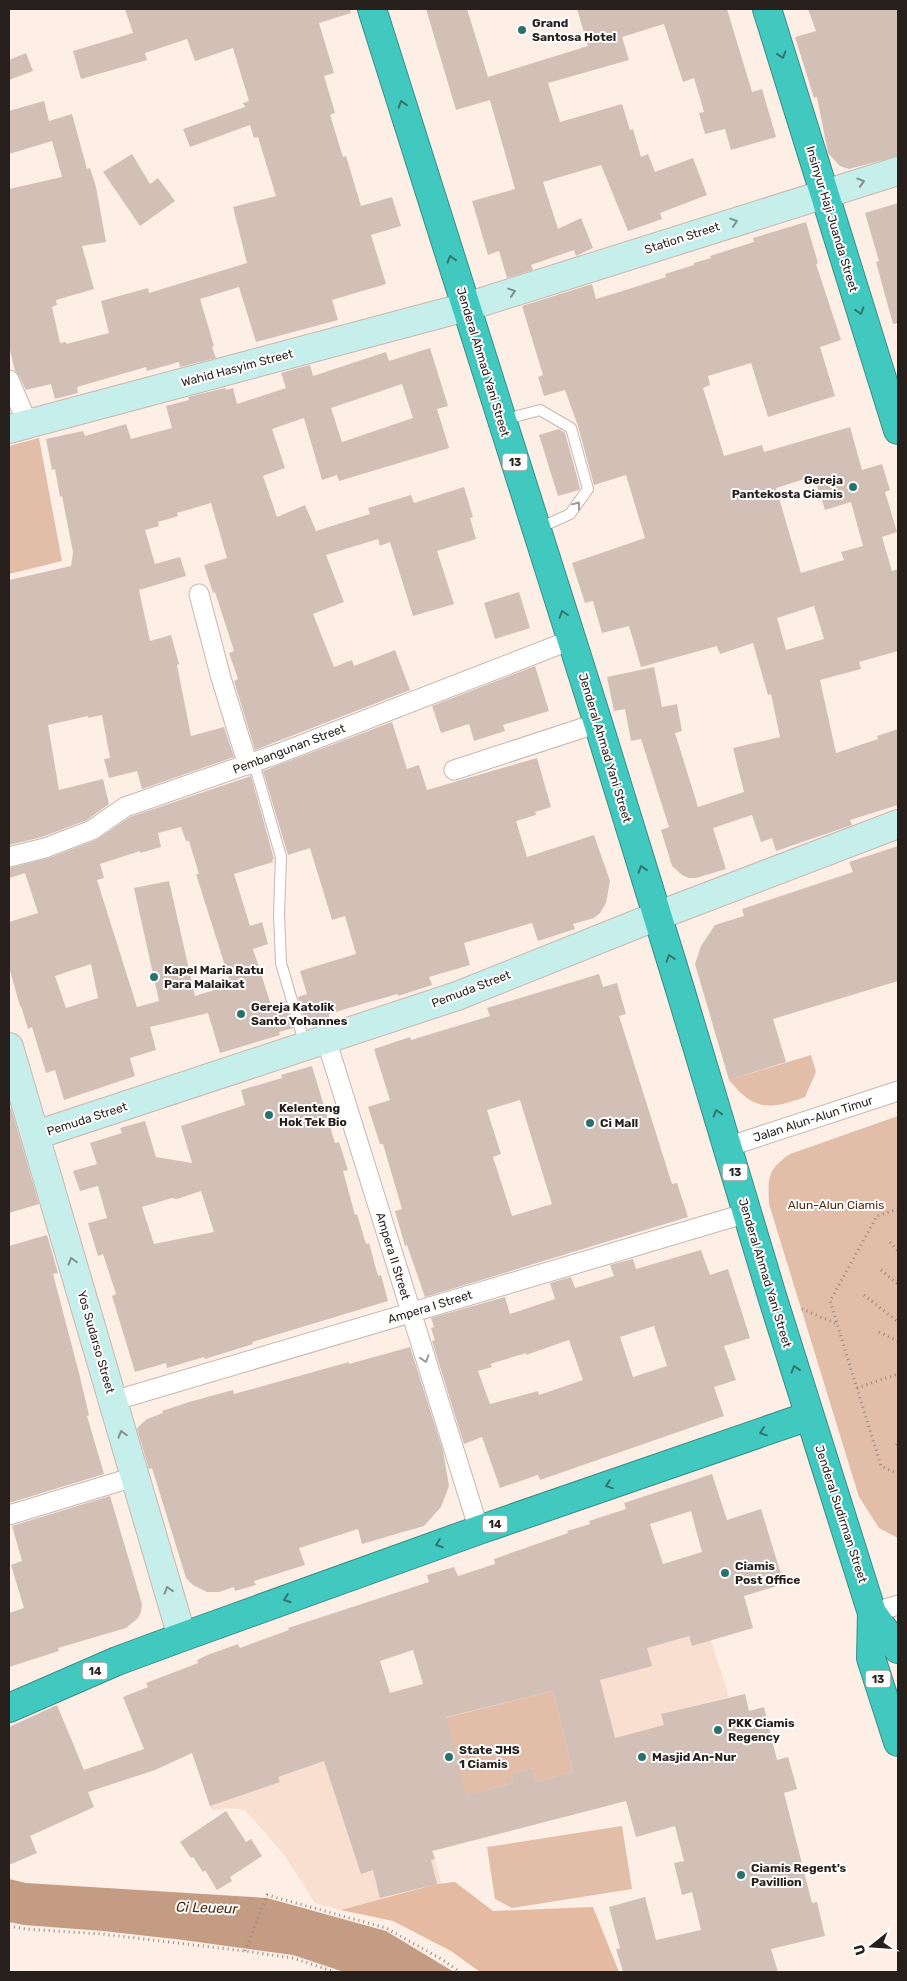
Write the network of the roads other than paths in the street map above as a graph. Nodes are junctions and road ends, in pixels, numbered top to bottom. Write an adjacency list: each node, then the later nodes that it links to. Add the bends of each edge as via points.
1 (372, 9): 5 (highway, Jenderal Ahmad Yani Street / 13, one-way to 1)
2 (767, 9): 4 (highway, Insinyur Haji Juanda Street, one-way to 4)
3 (898, 171): 4 (street, Station Street, one-way to 3)
4 (824, 194): 5 (street, Station Street, one-way to 4); 9 (highway, Insinyur Haji Juanda Street, one-way to 9)
5 (466, 307): 7 (highway, Jenderal Ahmad Yani Street / 13); 8 (street, Wahid Hasyim Street)
6 (9, 380): 8 (street)
7 (502, 420): 10 (highway, Jenderal Ahmad Yani Street / 13); 10 (lane, one-way to 7, via 570,514 588,489 571,428 540,410)
8 (18, 427)
9 (898, 430)
10 (536, 530): 12 (highway, Jenderal Ahmad Yani Street / 13, one-way to 10)
11 (199, 594): 14 (street, via 221,678)
12 (571, 640): 13 (highway, Jenderal Ahmad Yani Street / 13); 14 (street, Pembangunan Street)
13 (598, 723): 15 (street); 18 (highway, Jenderal Ahmad Yani Street / 13, one-way to 13)
14 (251, 764): 17 (street, Pembangunan Street, via 124,807 92,830 45,848); 19 (lane, via 281,857 281,963)
15 (454, 770)
16 (898, 824): 18 (street, Pemuda Street)
17 (9, 857)
18 (657, 916): 19 (street, Pemuda Street, via 457,996); 24 (highway, Jenderal Ahmad Yani Street / 13, one-way to 18)
19 (316, 1042): 23 (street, Pemuda Street); 26 (street, Ampera II Street)
20 (9, 1047): 21 (street, Yos Sudarso Street)
21 (15, 1089): 23 (street, Yos Sudarso Street)
22 (898, 1091): 24 (street, Jalan Alun-Alun Timur)
23 (36, 1136): 27 (street, Yos Sudarso Street, one-way to 23)
24 (727, 1147): 25 (highway, Jenderal Ahmad Yani Street / 13)
25 (747, 1213): 26 (street, Ampera I Street); 28 (highway, Jenderal Ahmad Yani Street / 13, one-way to 25)
26 (411, 1312): 27 (street, Ampera I Street); 31 (street, Ampera II Street, one-way to 31)
27 (113, 1401): 29 (street, Yos Sudarso Street, one-way to 27)
28 (809, 1416): 31 (highway, 14, one-way to 31); 33 (highway, Jenderal Sudirman Street / 13)
29 (134, 1477): 30 (street); 34 (street, Yos Sudarso Street, one-way to 29)
30 (9, 1515)
31 (479, 1530): 34 (highway, 14, one-way to 34)
32 (898, 1606): 33 (street)
33 (872, 1613): 35 (highway, Jenderal Sudirman Street / 13); 37 (highway, Jenderal Sudirman Street / 13, via 871,1658)
34 (182, 1637): 36 (highway, 14)
35 (898, 1649)
36 (9, 1708)
37 (898, 1742)

